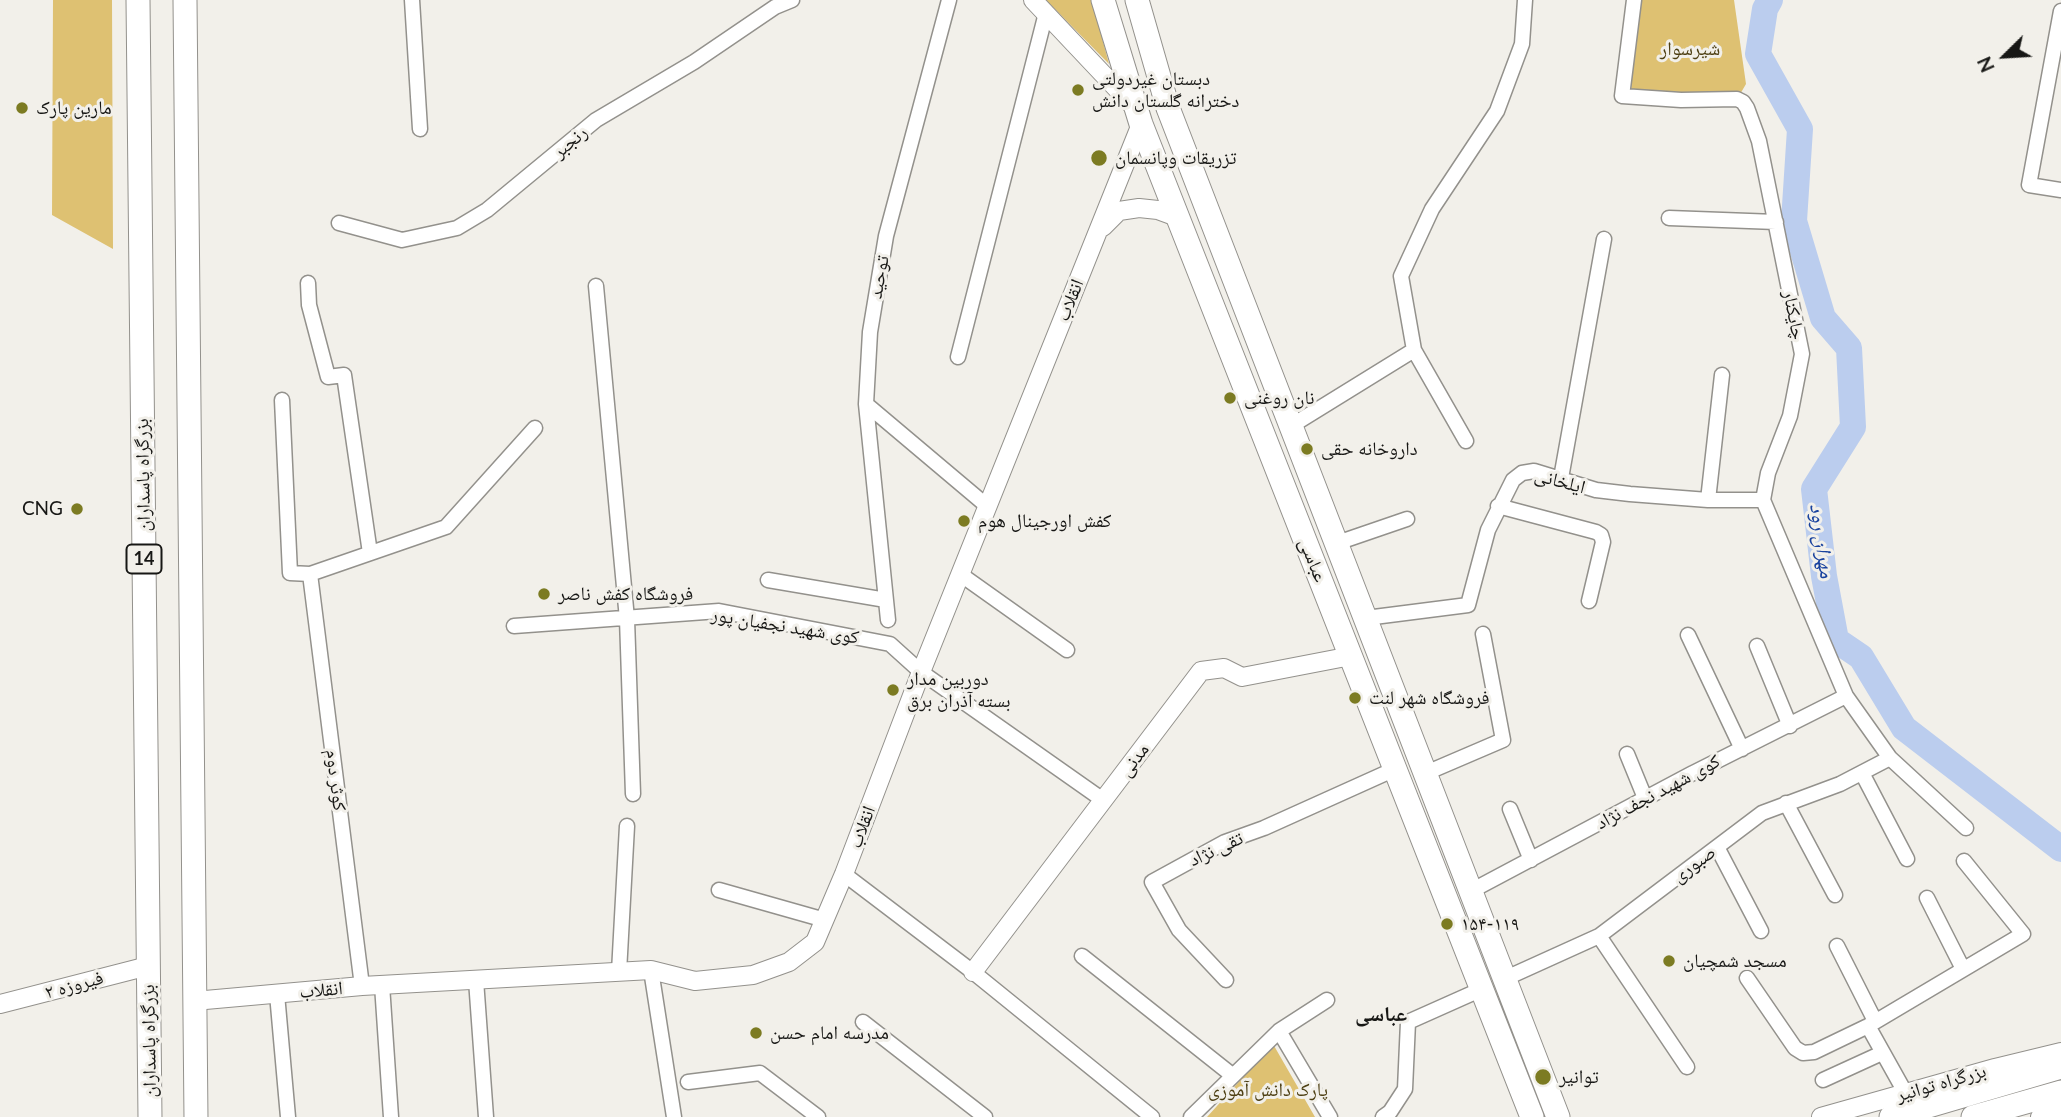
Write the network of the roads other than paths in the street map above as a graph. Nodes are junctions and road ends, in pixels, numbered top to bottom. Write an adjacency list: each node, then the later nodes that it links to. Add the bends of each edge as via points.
1 (138, 0): 86 (main road, بزرگراه پاسداران / 14)
2 (186, 0): 100 (main road, 14)
3 (412, 0): 15 (street)
4 (792, 0): 10 (street, رنجبر)
5 (949, 0): 29 (street, توحید, via 886,236 870,332)
6 (1102, 0): 14 (main road, عباسى)
7 (1137, 0): 30 (main road, عباسى, via 1168,108)
8 (1525, 0): 25 (street, via 1522,44 1497,111 1432,209 1401,276)
9 (1634, 0): 19 (street, چایکنار, via 1622,96 1743,102 1759,141)
10 (773, 4): 20 (street, رنجبر, via 694,62 596,120 487,210 457,228 402,240)
11 (1040, 7): 14 (street); 26 (street)
12 (2061, 11): 13 (street)
13 (2058, 43): 16 (street, via 2029,185)
14 (1138, 116): 17 (main road, عباسى); 21 (street, انقلاب)
15 (420, 129)
16 (2061, 190)
17 (1177, 218): 21 (street, via 1158,210 1119,211); 54 (main road, عباسى)
18 (1669, 218): 19 (street)
19 (1776, 222): 35 (street, چایکنار, via 1802,354 1790,416 1768,473)
20 (339, 223)
21 (1097, 232): 36 (street, انقلاب)
22 (1604, 239): 33 (street)
23 (308, 283): 40 (street, via 309,305 328,377 344,375)
24 (597, 286): 47 (street)
25 (1415, 349): 30 (street); 32 (street)
26 (958, 357)
27 (1722, 375): 34 (street)
28 (282, 400): 41 (street, via 290,573)
29 (866, 404): 36 (street); 44 (street, توحید)
30 (1292, 426): 39 (main road, عباسى)
31 (535, 428): 40 (street, via 446,527)
32 (1466, 441)
33 (1561, 478): 34 (street, ایلخانی, via 1596,490); 37 (street, ایلخانی, via 1522,472)
34 (1708, 500): 35 (street, ایلخانی)
35 (1763, 500): 56 (street)
36 (987, 506): 42 (street, انقلاب)
37 (1498, 506): 45 (street, via 1601,535); 46 (street, ایلخانی, via 1468,605)
38 (1407, 519): 39 (street)
39 (1337, 543): 46 (main road, عباسى)
40 (370, 553): 41 (street)
41 (310, 574): 96 (street, کوثر دوم)
42 (960, 574): 53 (street); 55 (street, انقلاب)
43 (768, 580): 44 (street)
44 (886, 600): 48 (street, توحید)
45 (1589, 601)
46 (1366, 618): 58 (main road, عباسى)
47 (627, 619): 49 (street, کوی شهید نجفیان پور); 55 (street, کوی شهید نجفیان پور, via 719,611 890,644); 65 (street)
48 (888, 620)
49 (513, 626)
50 (1483, 635): 63 (street, via 1503,740)
51 (1688, 635): 59 (street)
52 (1757, 646): 57 (street)
53 (1067, 650)
54 (1351, 656): 62 (main road, عباسى); 67 (street, مدنی, via 1242,677 1224,668 1201,671)
55 (920, 672): 67 (street, کوی شهید نجفیان پور); 76 (street, انقلاب)
56 (1846, 696): 57 (street, کوی شهید نجف نژاد); 61 (street)
57 (1790, 726): 59 (street, کوی شهید نجف نژاد)
58 (1414, 743): 62 (main road); 63 (main road, عباسى)
59 (1742, 749): 66 (street, کوی شهید نجف نژاد)
60 (1627, 754): 66 (street)
61 (1890, 758): 64 (street, صبوری); 71 (street)
62 (1392, 761): 94 (street, تقی نژاد, via 1152,882 1179,930); 97 (main road, عباسى)
63 (1426, 773): 78 (main road, عباسى)
64 (1862, 773): 68 (street, صبوری); 73 (street)
65 (633, 794)
66 (1645, 798): 74 (street, کوی شهید نجف نژاد)
67 (1103, 800): 90 (street, مدنی)
68 (1786, 803): 72 (street, صبوری, via 1762,813); 79 (street)
69 (1510, 809): 74 (street)
70 (627, 826): 89 (street)
71 (1966, 828)
72 (1717, 848): 82 (street); 83 (street, صبوری)
73 (1907, 859)
74 (1531, 860): 78 (street, کوی شهید نجف نژاد)
75 (1964, 861): 88 (street, via 2023,934)
76 (844, 874): 81 (street, انقلاب); 90 (street)
77 (719, 890): 81 (street)
78 (1471, 891): 93 (main road, عباسى)
79 (1835, 895)
80 (1927, 898): 88 (street)
81 (825, 920): 87 (street, انقلاب, via 815,942 789,962 753,975 695,981)
82 (1761, 931)
83 (1599, 936): 93 (street, صبوری); 107 (street)
84 (1837, 946): 103 (street)
85 (1082, 956): 109 (street)
86 (148, 966): 101 (street, فیروزه ٢); 116 (main road, بزرگراه پاسداران / 14)
87 (651, 970): 89 (street, انقلاب); 121 (street)
88 (1963, 970): 103 (street)
89 (619, 972): 92 (street, انقلاب)
90 (973, 972): 124 (street)
91 (1747, 978): 103 (street, via 1803,1053)
92 (476, 979): 95 (street, انقلاب); 120 (street)
93 (1504, 979): 129 (main road, عباسى)
94 (1226, 980)
95 (382, 985): 96 (street, انقلاب); 119 (street)
96 (362, 986): 98 (street, انقلاب)
97 (1482, 989): 127 (street, via 1408,1022 1405,1089); 128 (main road, عباسى)
98 (277, 994): 100 (street, انقلاب); 118 (street)
99 (1327, 1000): 104 (street)
100 (194, 1001): 117 (main road, 14)
101 (0, 1004)
102 (863, 1022): 123 (street)
103 (1871, 1024): 106 (street)
104 (1279, 1031): 109 (street); 126 (street)
105 (2061, 1052): 113 (street, بزرگراه توانیر)
106 (1882, 1053): 110 (street); 113 (street)
107 (1687, 1067)
108 (2061, 1067): 114 (main road)
109 (1232, 1075): 125 (street)
110 (1823, 1080)
111 (688, 1082): 122 (street, via 760,1073)
112 (2061, 1092): 114 (main road)
113 (1906, 1094): 130 (street, بزرگراه توانیر)
114 (2032, 1098): 115 (street); 131 (main road); 132 (main road)
115 (2061, 1111)
116 (150, 1117)
117 (196, 1117)
118 (288, 1117)
119 (391, 1117)
120 (486, 1117)
121 (674, 1117)
122 (818, 1117)
123 (985, 1117)
124 (1153, 1117)
125 (1191, 1117)
126 (1330, 1117)
127 (1383, 1117)
128 (1532, 1117)
129 (1558, 1117)
130 (1821, 1117)
131 (1891, 1117)
132 (1973, 1117)

